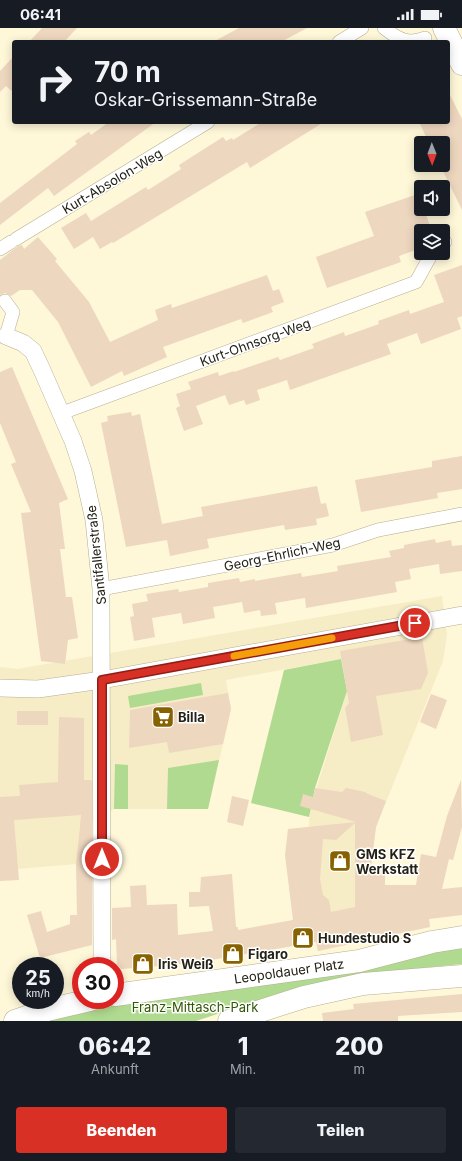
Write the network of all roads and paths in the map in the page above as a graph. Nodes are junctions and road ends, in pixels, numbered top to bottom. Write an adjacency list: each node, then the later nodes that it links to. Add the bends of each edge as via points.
1 (362, 28): 4 (street)
2 (384, 28): 5 (street)
3 (435, 33): 6 (street)
4 (342, 40)
5 (401, 40)
6 (417, 40)
7 (450, 50): 8 (street)
8 (462, 64)
9 (205, 124): 10 (street, Kurt-Absolon-Weg)
10 (6, 245)
11 (428, 260): 14 (street, Kurt-Ohnsorg-Weg, via 416,282)
12 (5, 301): 13 (street, via 13,312)
13 (6, 336): 14 (street, Santifallerstraße, via 23,343 33,351)
14 (62, 413): 16 (street, Santifallerstraße, via 91,504)
15 (462, 514): 16 (street, Georg-Ehrlich-Weg, via 378,530 333,545)
16 (101, 589): 18 (street, Santifallerstraße)
17 (462, 614): 18 (street)
18 (102, 680): 19 (street, via 38,688); 21 (street, Santifallerstraße)
19 (0, 688)
20 (462, 937): 23 (street, Leopoldauer Platz, via 359,961)
21 (102, 957)
22 (462, 976): 26 (street, Leopoldauer Platz, via 363,984 304,997)
23 (124, 994)
24 (72, 1004): 25 (street)
25 (15, 1021)
26 (229, 1021)

